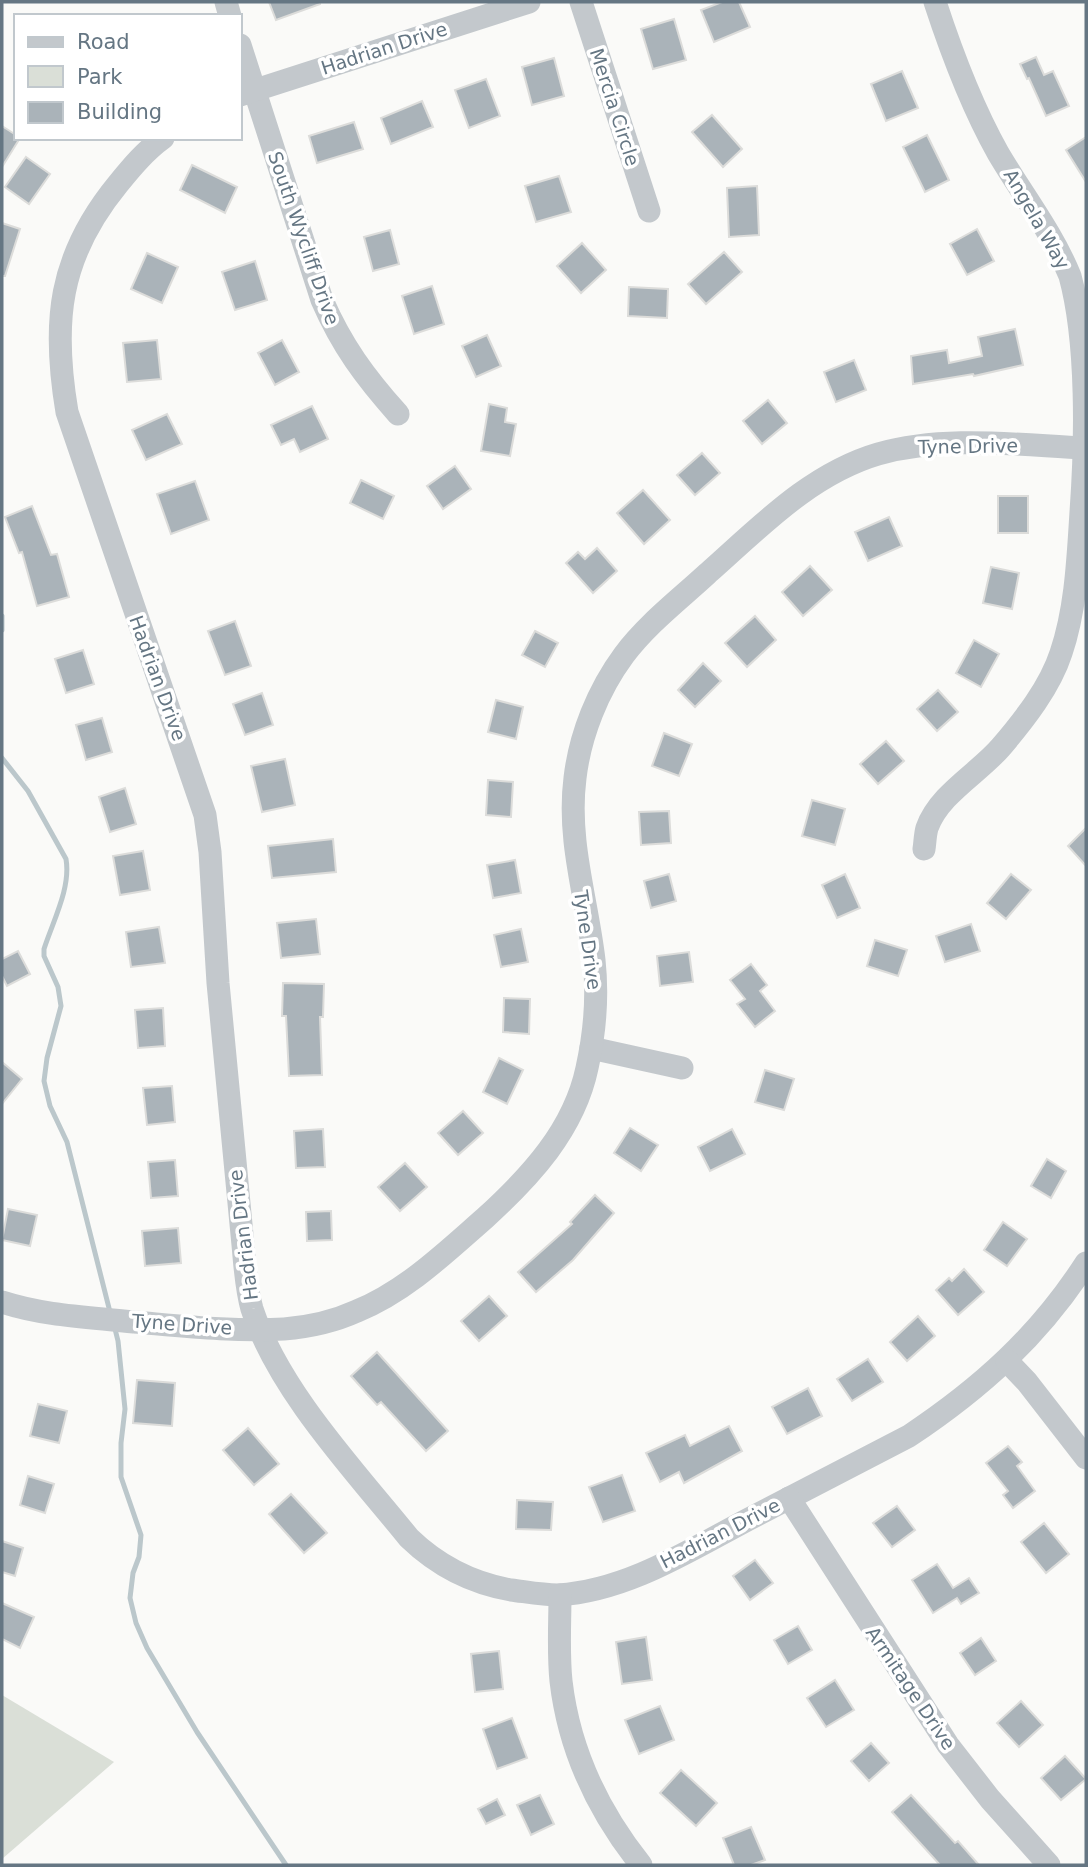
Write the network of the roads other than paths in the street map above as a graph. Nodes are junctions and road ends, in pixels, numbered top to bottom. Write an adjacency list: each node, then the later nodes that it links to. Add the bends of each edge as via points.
1 (529, 2): 5 (street, Hadrian Drive)
2 (581, 2): 7 (street, Mercia Circle)
3 (935, 2): 9 (street, Angela Way, via 975,107 1057,249 1076,293 1084,330)
4 (242, 58): 5 (street, South Wycliff Drive)
5 (247, 92): 8 (street, South Wycliff Drive, via 333,326 357,366)
6 (161, 140): 15 (street, Hadrian Drive, via 101,205 76,250 61,309 59,358 67,412 205,815 247,1285)
7 (649, 211)
8 (398, 414)
9 (1086, 448): 10 (street, Angela Way, via 1076,579 1061,654 1000,748 935,814); 11 (street, Tyne Drive, via 939,443 874,455 793,499 678,600 625,654 593,710 575,778 575,855 596,990)
10 (924, 849)
11 (591, 1048): 12 (street); 15 (street, Tyne Drive, via 576,1100 557,1138 520,1185 446,1252 405,1285 356,1312 302,1327)
12 (682, 1068)
13 (1086, 1263): 16 (street, Hadrian Drive)
14 (2, 1303): 15 (street, Tyne Drive, via 57,1315)
15 (260, 1329): 19 (street, Hadrian Drive, via 292,1389 428,1556 490,1587)
16 (1007, 1361): 17 (street); 18 (street, Hadrian Drive, via 909,1436)
17 (1086, 1458)
18 (789, 1498): 19 (street, Hadrian Drive, via 614,1585); 21 (street, Armitage Drive, via 948,1745)
19 (560, 1595): 20 (street, via 561,1680 570,1730 585,1777)
20 (641, 1865)
21 (1049, 1865)

